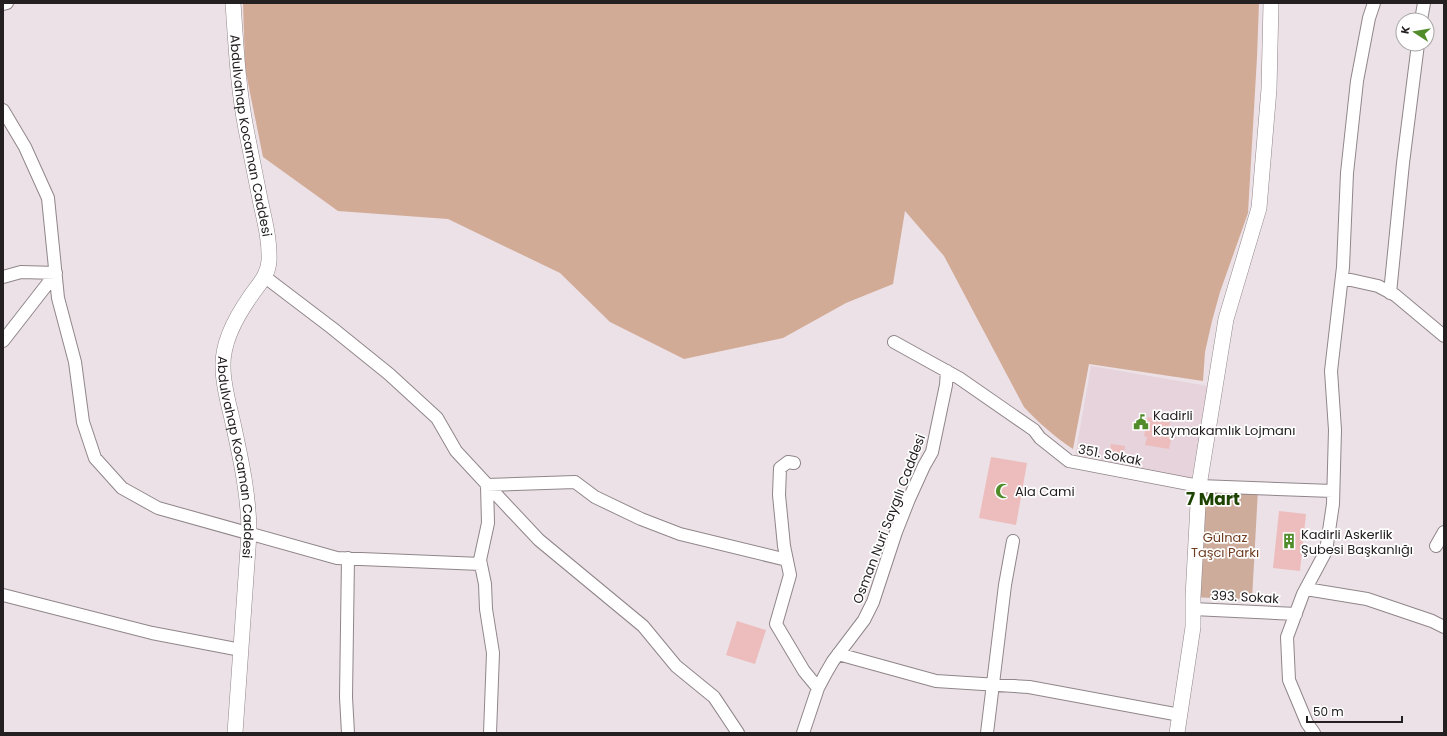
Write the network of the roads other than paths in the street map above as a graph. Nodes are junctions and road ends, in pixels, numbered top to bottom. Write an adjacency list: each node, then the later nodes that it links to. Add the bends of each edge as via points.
1 (7, 3): 5 (street)
2 (233, 3): 10 (street, Abdulvahap Kocaman Caddesi, via 243,108 268,242 269,266)
3 (1271, 3): 19 (street, via 1270,89 1259,208 1226,319)
4 (1374, 3): 11 (street, via 1357,82 1347,173)
5 (3, 4)
6 (1417, 52): 12 (street)
7 (3, 110): 8 (street, via 25,147 48,198)
8 (56, 273): 9 (street, via 21,272); 14 (street); 22 (street, via 58,298 75,362 83,422 95,458 122,488 158,508)
9 (3, 277)
10 (265, 277): 18 (street, via 338,332 437,418 456,451); 22 (street, Abdulvahap Kocaman Caddesi, via 249,298 229,334 222,366 247,494)
11 (1342, 278): 12 (street, via 1378,286); 20 (street, via 1331,372 1335,430)
12 (1390, 293): 13 (street)
13 (1444, 336)
14 (3, 341)
15 (894, 342): 16 (street, 351. Sokak)
16 (947, 371): 19 (street, 351. Sokak, via 1034,430 1040,438 1069,461); 34 (street, Osman Nuri Saygılı Caddesi, via 932,452 909,499 873,602 864,620)
17 (794, 463): 26 (street, via 788,462 780,468 779,495)
18 (487, 485): 26 (street, via 575,482 595,497 680,534); 27 (street, via 488,522); 41 (street, via 539,540 643,626 676,666 714,696)
19 (1199, 486): 20 (street, 351. Sokak); 30 (street)
20 (1334, 491): 28 (street, via 1326,551)
21 (1444, 532): 24 (street)
22 (249, 534): 25 (street, via 337,558); 33 (street, Abdulvahap Kocaman Caddesi)
23 (1013, 541): 35 (street)
24 (1436, 546)
25 (348, 558): 27 (street); 39 (street)
26 (787, 560): 36 (street, via 790,575 776,624 804,671)
27 (481, 564): 40 (street, via 493,653)
28 (1306, 589): 31 (street); 32 (street, via 1367,599)
29 (3, 595): 33 (street, via 152,633)
30 (1193, 609): 31 (street, 393. Sokak); 37 (street, via 1193,627)
31 (1296, 614): 45 (street, via 1287,637 1289,680 1307,723)
32 (1444, 627)
33 (241, 650): 38 (street, Abdulvahap Kocaman Caddesi)
34 (838, 654): 35 (street, via 936,681); 36 (street, Osman Nuri Saygılı Caddesi)
35 (992, 685): 37 (street, via 1029,688); 43 (street)
36 (818, 688): 42 (street, Osman Nuri Saygılı Caddesi)
37 (1180, 715): 44 (street)
38 (235, 733)
39 (348, 733)
40 (490, 733)
41 (738, 733)
42 (803, 733)
43 (987, 733)
44 (1177, 733)
45 (1314, 733)

